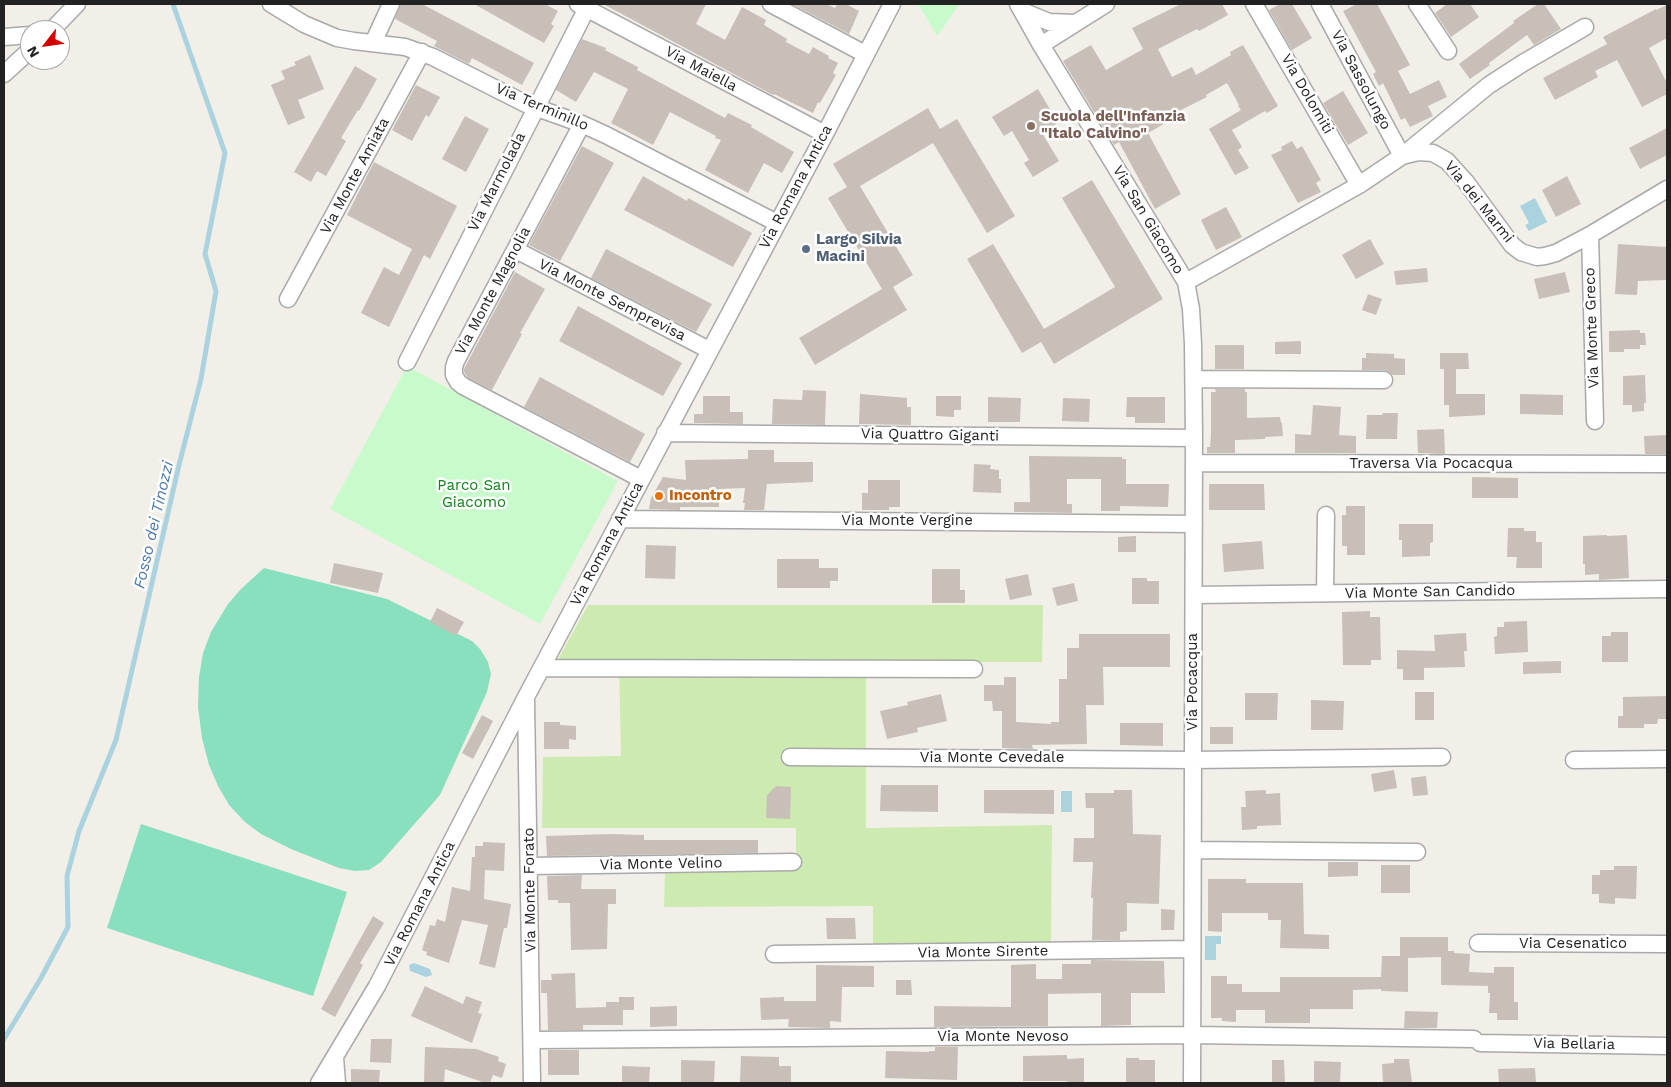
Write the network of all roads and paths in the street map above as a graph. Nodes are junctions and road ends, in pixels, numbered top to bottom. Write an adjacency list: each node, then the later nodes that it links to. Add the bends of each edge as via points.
1 (77, 4): 12 (street)
2 (271, 4): 17 (street, Via Terminillo, via 324,32 348,41)
3 (391, 4): 17 (street)
4 (771, 4): 21 (street)
5 (892, 4): 21 (street, Via Romana Antica)
6 (1106, 4): 13 (street)
7 (1254, 4): 28 (street, Via Dolomiti)
8 (1320, 4): 27 (street, Via Sassolungo)
9 (1417, 4): 19 (street)
10 (584, 5): 24 (street, Via Marmolada); 26 (street, Via Maiella)
11 (1020, 7): 13 (street, via 1049,22); 18 (street, Via San Giacomo)
12 (62, 20)
13 (1076, 23): 18 (street)
14 (1585, 27): 27 (street, via 1489,86)
15 (20, 36): 16 (street)
16 (4, 37)
17 (373, 43): 20 (street, Via Terminillo)
18 (1041, 45): 33 (street, Via San Giacomo)
19 (1448, 51)
20 (422, 52): 24 (street, Via Terminillo); 34 (street, Via Monte Amiata)
21 (865, 54): 26 (street, Via Romana Antica)
22 (20, 59): 23 (street)
23 (4, 74)
24 (535, 108): 25 (street, Via Terminillo); 36 (street, Via Marmolada)
25 (582, 124): 30 (street, Via Terminillo); 32 (street, Via Monte Magnolia)
26 (825, 134): 30 (street, Via Romana Antica)
27 (1402, 156): 28 (street, Via dei Marmi); 31 (street, Via dei Marmi, via 1424,152 1447,161 1512,245 1526,254 1551,255)
28 (1359, 185): 33 (street, Via dei Marmi)
29 (1667, 189): 31 (street, Via dei Marmi)
30 (777, 223): 35 (street, Via Romana Antica)
31 (1590, 235): 39 (street, Via Monte Greco)
32 (516, 250): 35 (street, Via Monte Semprevisa); 44 (street, Via Monte Magnolia, via 456,361 456,379 463,386)
33 (1186, 282): 37 (street, Via Pocacqua, via 1191,309)
34 (288, 299)
35 (709, 350): 40 (street, Via Romana Antica)
36 (407, 362)
37 (1194, 379): 38 (street); 41 (street, Via Pocacqua)
38 (1384, 380)
39 (1595, 421)
40 (665, 433): 41 (street, Via Quattro Giganti); 44 (street, Via Romana Antica)
41 (1194, 438): 42 (street, Via Pocacqua)
42 (1194, 463): 43 (street, Traversa Via Pocacqua); 47 (street, Via Pocacqua)
43 (1667, 464)
44 (641, 479): 46 (street, Via Romana Antica)
45 (1326, 515): 49 (street)
46 (620, 519): 47 (street, Via Monte Vergine); 51 (street, Via Romana Antica)
47 (1194, 524): 50 (street, Via Pocacqua)
48 (1667, 589): 49 (street, Via Monte San Candido)
49 (1325, 593): 50 (street, Via Monte San Candido)
50 (1194, 595): 56 (street, Via Pocacqua)
51 (542, 668): 52 (street); 53 (street, Via Romana Antica)
52 (974, 669)
53 (526, 697): 62 (street, Via Monte Forato); 71 (street, Via Romana Antica, via 374,992)
54 (790, 757): 56 (street, Via Monte Cevedale)
55 (1442, 758): 56 (street, Via Monte Cevedale)
56 (1193, 760): 59 (street, Via Pocacqua)
57 (1574, 760): 58 (street)
58 (1667, 760)
59 (1193, 850): 60 (street); 65 (street, Via Pocacqua)
60 (1417, 852)
61 (793, 862): 62 (street, Via Monte Velino)
62 (530, 866): 68 (street, Via Monte Forato)
63 (1478, 943): 64 (street, Via Cesenatico)
64 (1667, 944)
65 (1192, 949): 66 (street, Via Monte Sirente); 67 (street, Via Pocacqua)
66 (774, 954)
67 (1192, 1035): 68 (street, Via Monte Nevoso); 69 (street, Via Monte Nevoso); 75 (street, Via Pocacqua)
68 (532, 1040): 74 (street, Via Monte Forato)
69 (1477, 1041): 70 (street, Via Bellaria)
70 (1667, 1046)
71 (335, 1058): 72 (street, Via Romana Antica); 73 (street)
72 (319, 1083)
73 (338, 1083)
74 (532, 1083)
75 (1192, 1083)

